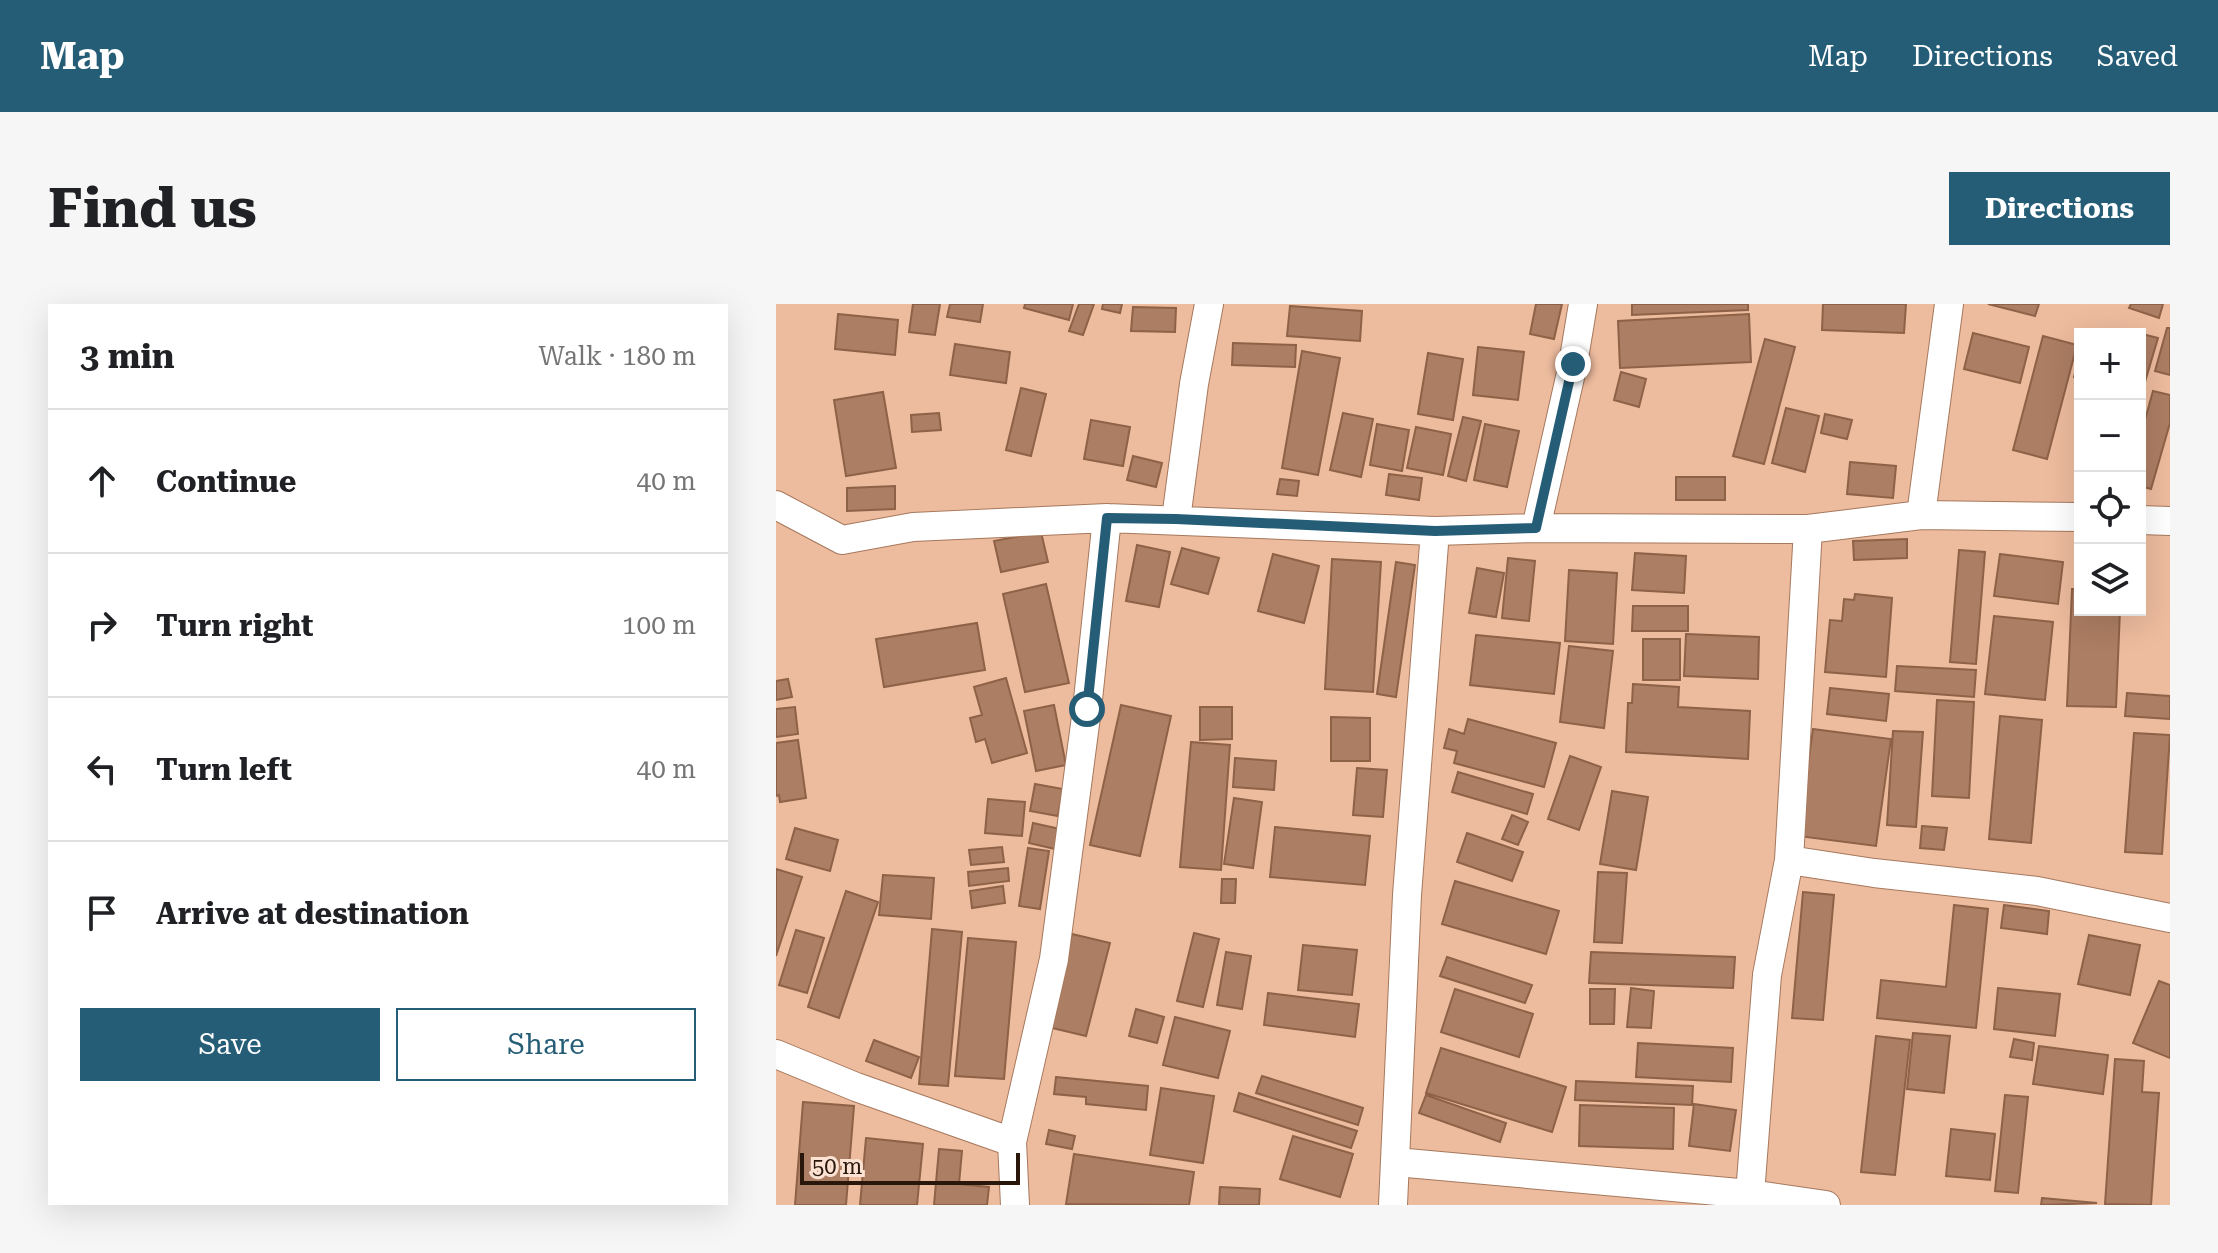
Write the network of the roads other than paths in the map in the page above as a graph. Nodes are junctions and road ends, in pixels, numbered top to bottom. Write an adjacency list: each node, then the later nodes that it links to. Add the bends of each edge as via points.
1 (1209, 304): 8 (street)
2 (1583, 304): 11 (street)
3 (1949, 304): 5 (street)
4 (776, 505): 7 (street, via 842,540 913,527)
5 (1921, 515): 6 (street); 12 (street)
6 (2074, 517)
7 (1107, 518): 8 (street); 17 (street, via 1054,959)
8 (1176, 519): 13 (street)
9 (2146, 520): 10 (street)
10 (2170, 521)
11 (1536, 528): 12 (street); 13 (street)
12 (1808, 529): 14 (street)
13 (1435, 531): 18 (street, via 1407,895)
14 (1789, 860): 15 (street, via 2037,891); 19 (street, via 1767,975)
15 (2170, 918)
16 (776, 1054): 17 (street)
17 (1012, 1142): 20 (street)
18 (1396, 1162): 19 (street); 21 (street)
19 (1750, 1194): 22 (street)
20 (1015, 1205)
21 (1393, 1205)
22 (1826, 1205)

